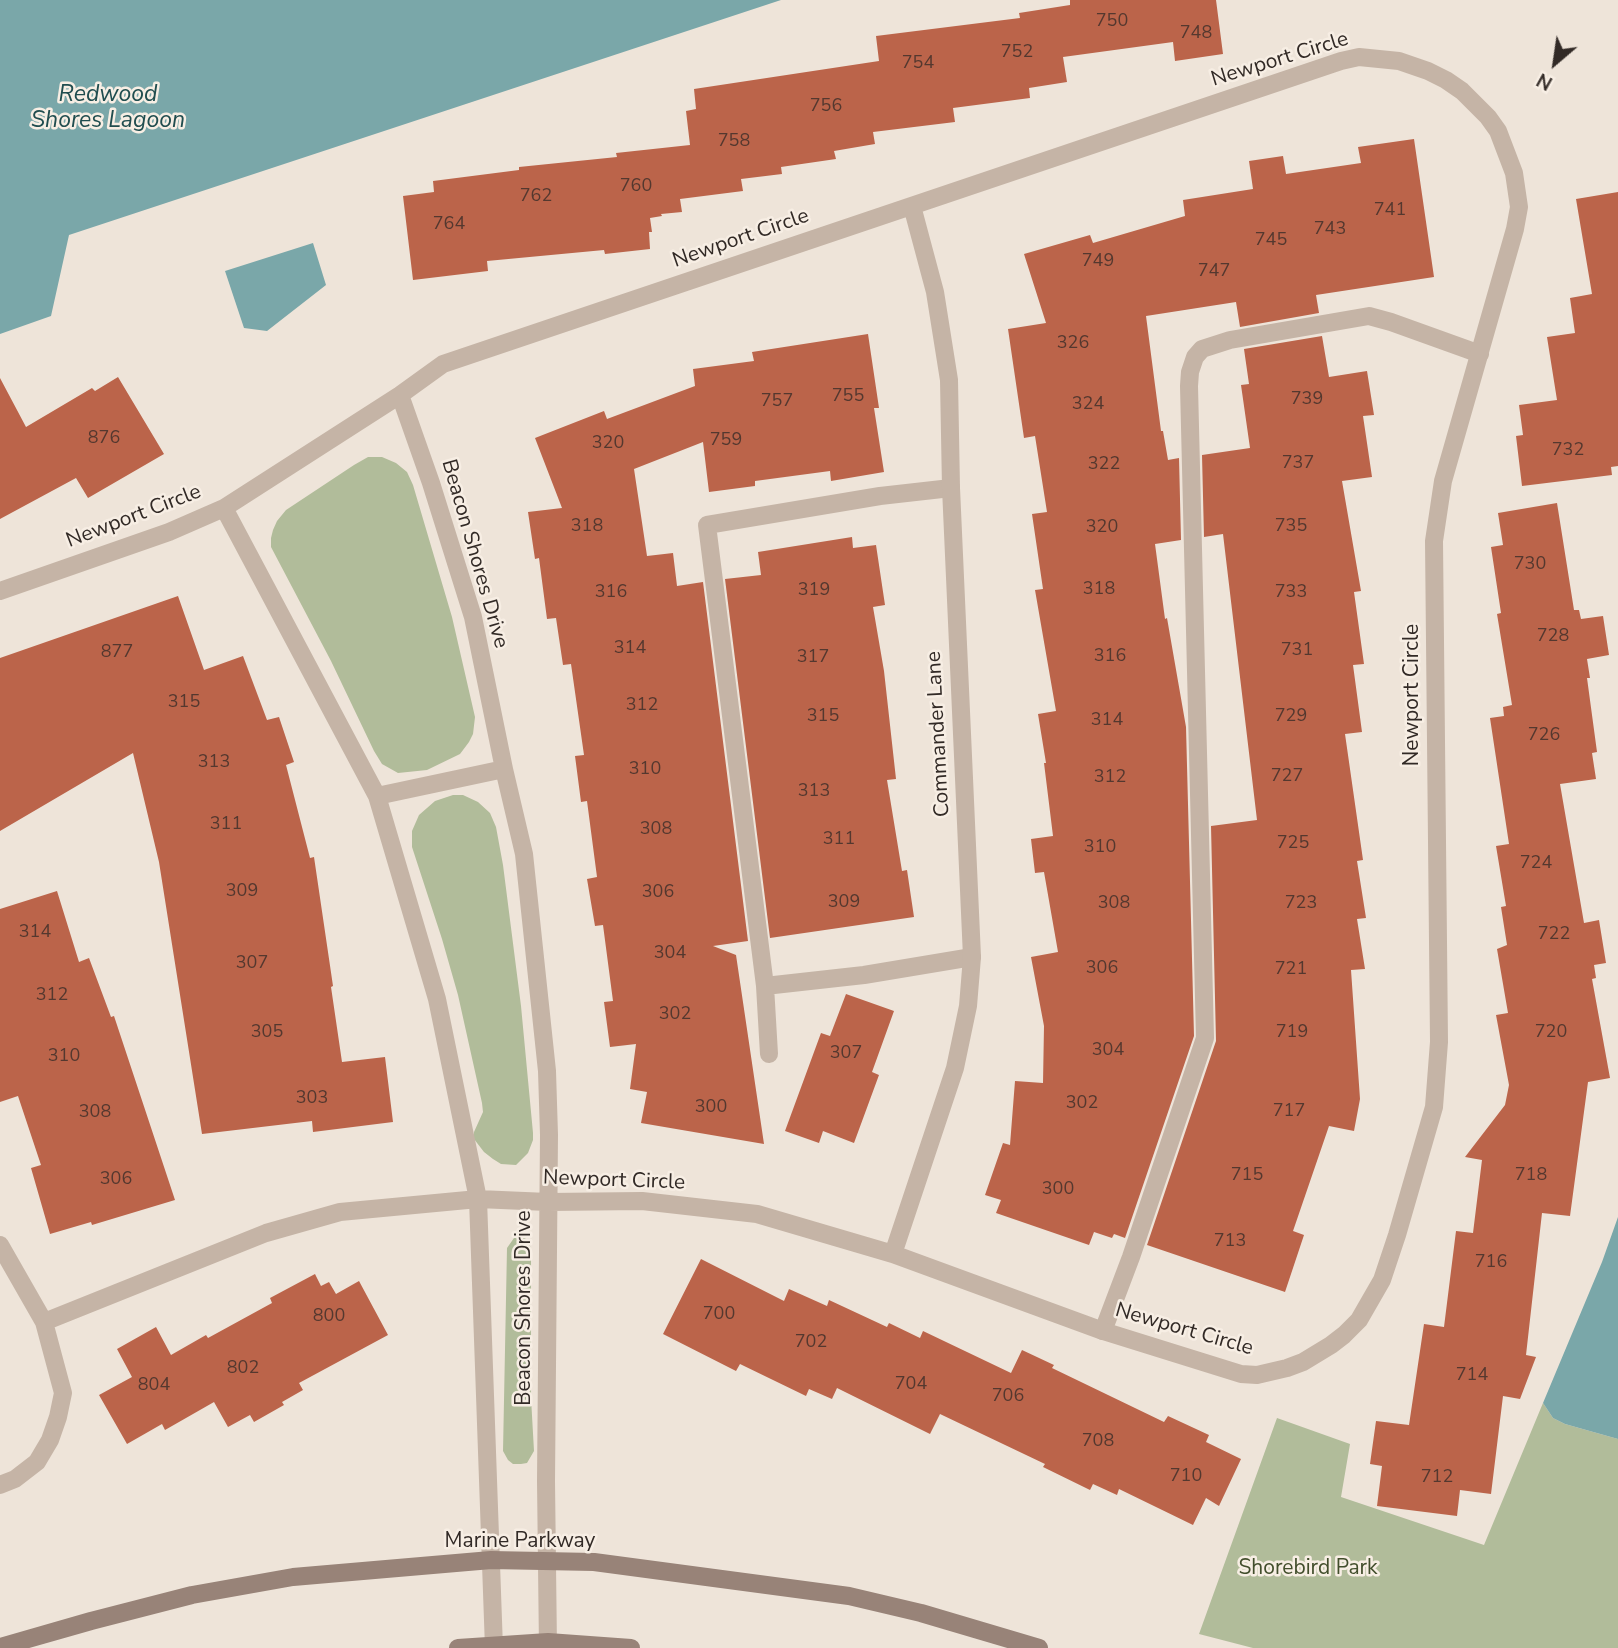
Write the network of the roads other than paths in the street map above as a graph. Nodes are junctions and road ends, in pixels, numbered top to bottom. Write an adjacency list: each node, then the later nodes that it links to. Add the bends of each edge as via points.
1 (912, 206): 2 (street, Newport Circle, via 1341,61 1359,57 1410,64 1446,80 1489,117 1514,173 1519,207 1515,229); 3 (street, Newport Circle, via 443,364); 4 (street, Commander Lane, via 935,292 949,380)
2 (1480, 354): 17 (street, Newport Circle, via 1443,481 1434,541 1439,1042 1434,1107 1382,1280 1345,1335 1303,1362 1270,1373 1241,1374); 17 (street, via 1369,316 1230,340 1202,349 1195,357 1189,386 1205,1038)
3 (400, 395): 5 (street, Newport Circle); 7 (street, Beacon Shores Drive, via 473,617)
4 (951, 488): 9 (street, Commander Lane); 10 (street, via 707,525)
5 (224, 508): 6 (street, Newport Circle); 8 (street, Beacon Shores Drive)
6 (0, 591)
7 (504, 769): 8 (street); 13 (street, Beacon Shores Drive, via 524,854 547,1071)
8 (377, 796): 12 (street, Beacon Shores Drive, via 437,999)
9 (972, 957): 10 (street); 15 (street, Commander Lane, via 968,1006 954,1068)
10 (765, 986): 11 (street)
11 (769, 1055)
12 (478, 1199): 13 (street, Newport Circle); 16 (street, Newport Circle, via 340,1212 266,1233); 19 (street, Beacon Shores Drive)
13 (548, 1202): 15 (street, Newport Circle, via 642,1201 757,1214); 20 (street, Beacon Shores Drive)
14 (0, 1245): 16 (street)
15 (893, 1254): 17 (street, Newport Circle)
16 (44, 1322): 18 (street, via 63,1393 58,1417 37,1462)
17 (1103, 1331)
18 (0, 1485)
19 (491, 1560): 20 (main road, Marine Parkway); 22 (main road, Marine Parkway, via 267,1581 192,1595); 23 (street, Beacon Shores Drive)
20 (547, 1562): 21 (street, Beacon Shores Drive); 26 (main road, Marine Parkway, via 594,1563 849,1596)
21 (548, 1645): 23 (main road); 25 (main road)
22 (0, 1647)
23 (494, 1647): 24 (main road)
24 (458, 1648)
25 (631, 1648)
26 (1040, 1648)

